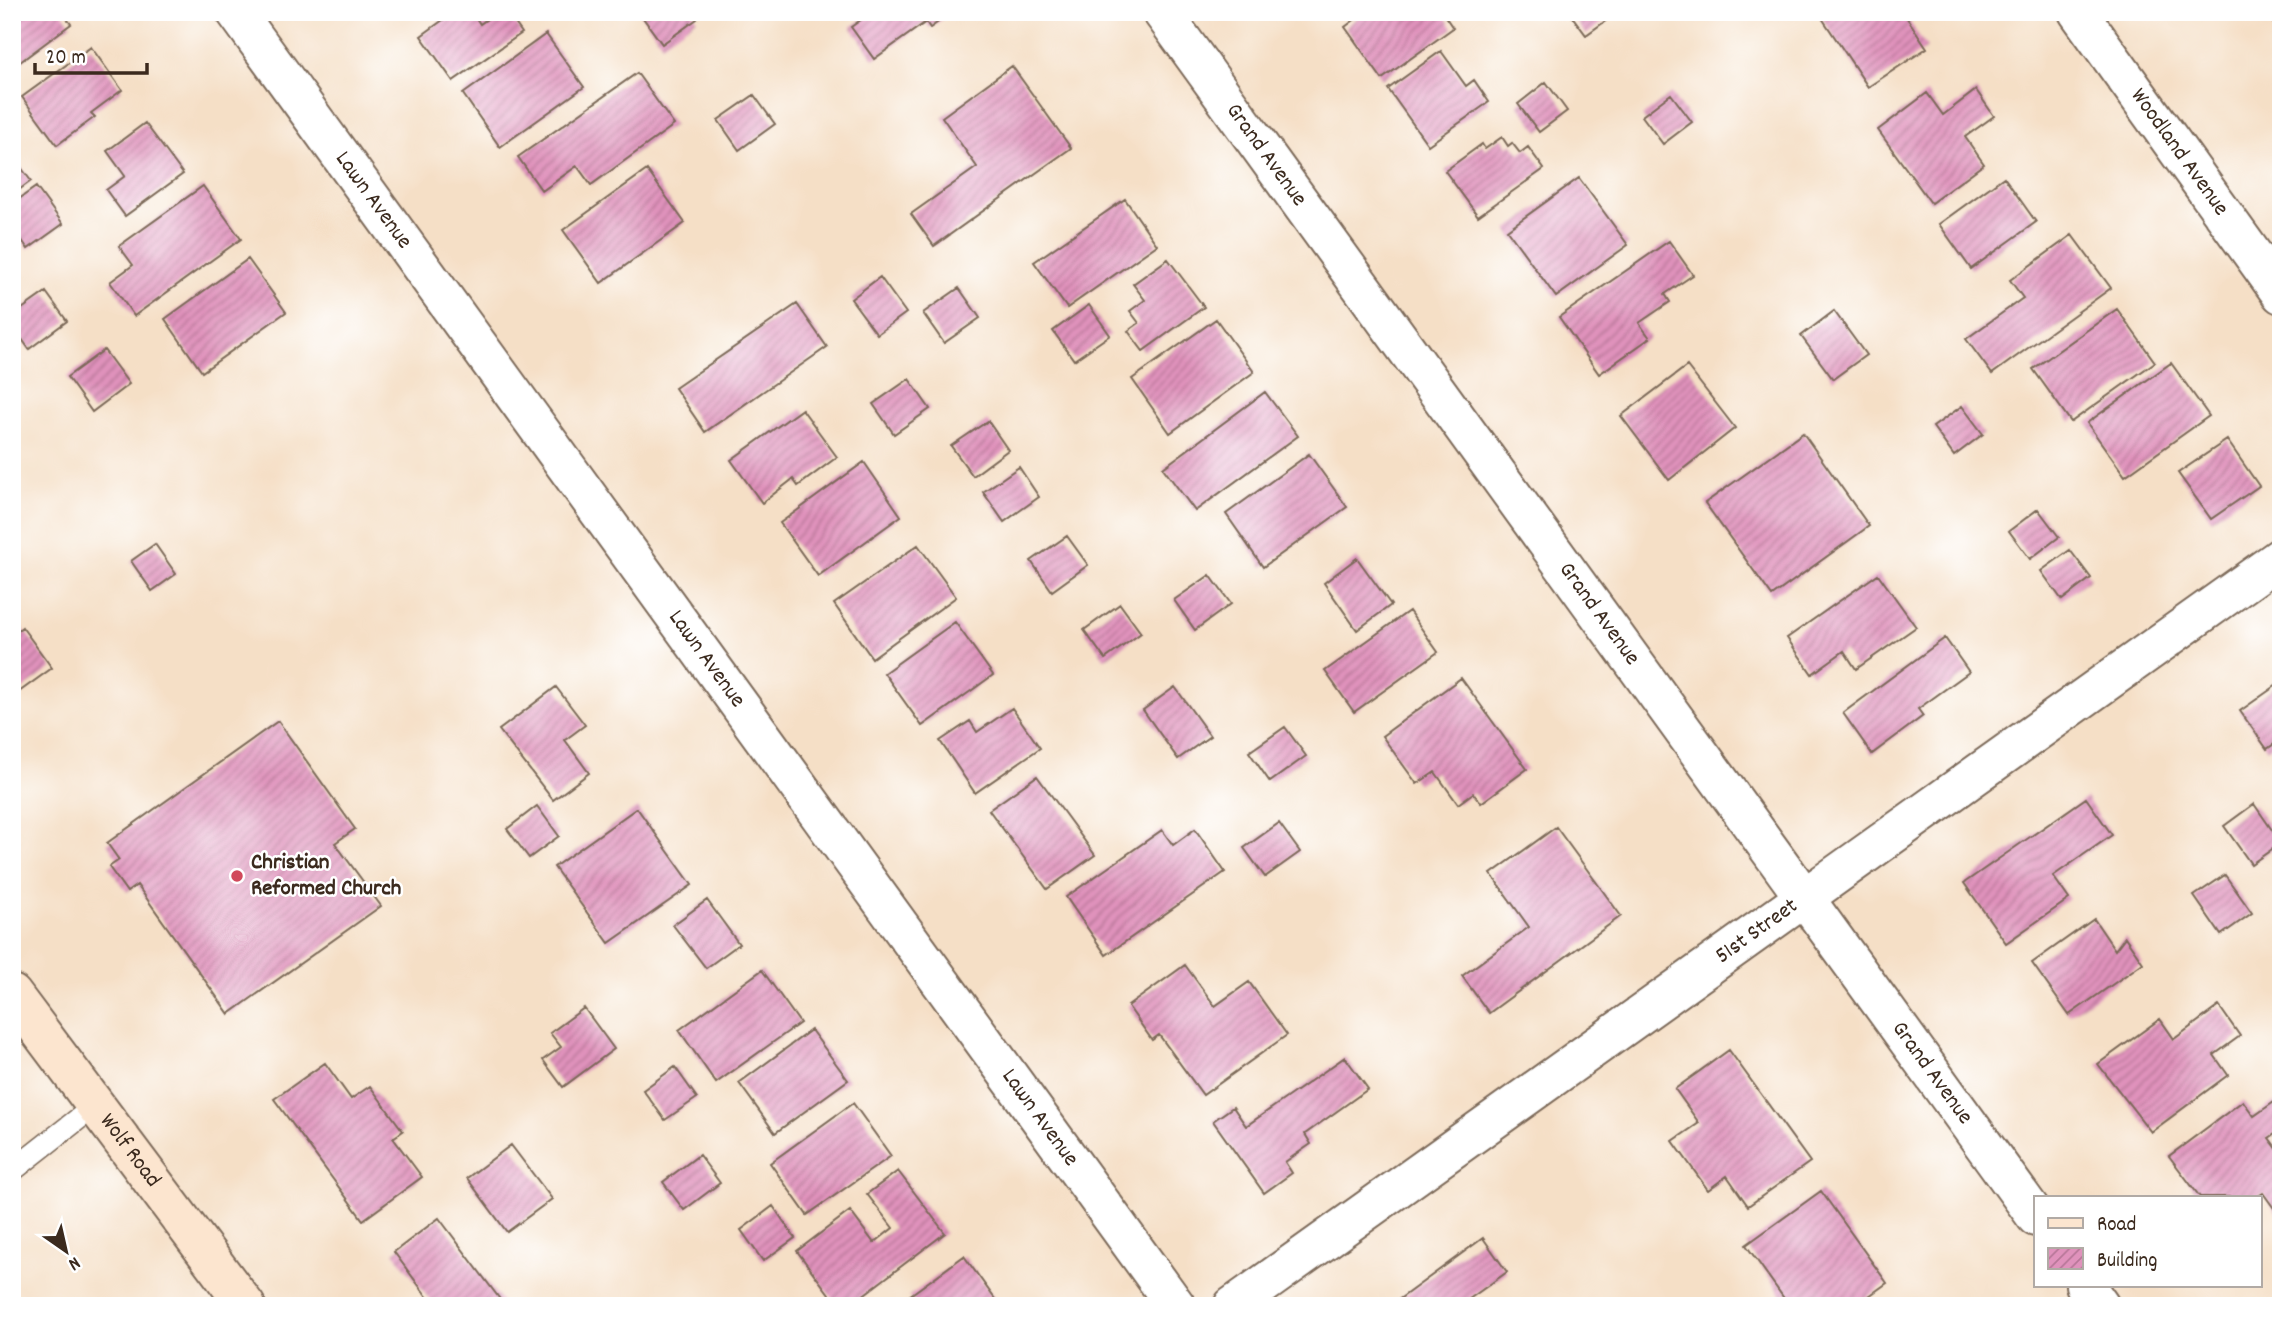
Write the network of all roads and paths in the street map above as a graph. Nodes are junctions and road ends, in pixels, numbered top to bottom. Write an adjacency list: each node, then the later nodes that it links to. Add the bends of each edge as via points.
1 (236, 12): 13 (street, Lawn Avenue)
2 (1163, 12): 6 (street, Grand Avenue)
3 (2078, 12): 4 (street, Woodland Avenue)
4 (2281, 294)
5 (2281, 557): 6 (street, 51st Street)
6 (1804, 897): 10 (street, Grand Avenue); 14 (street, 51st Street)
7 (12, 994): 8 (main road, Wolf Road)
8 (96, 1105): 9 (lane); 12 (main road, Wolf Road)
9 (12, 1171)
10 (2034, 1214)
11 (2086, 1286): 15 (street)
12 (246, 1306)
13 (1176, 1306)
14 (1233, 1306)
15 (2100, 1306)

